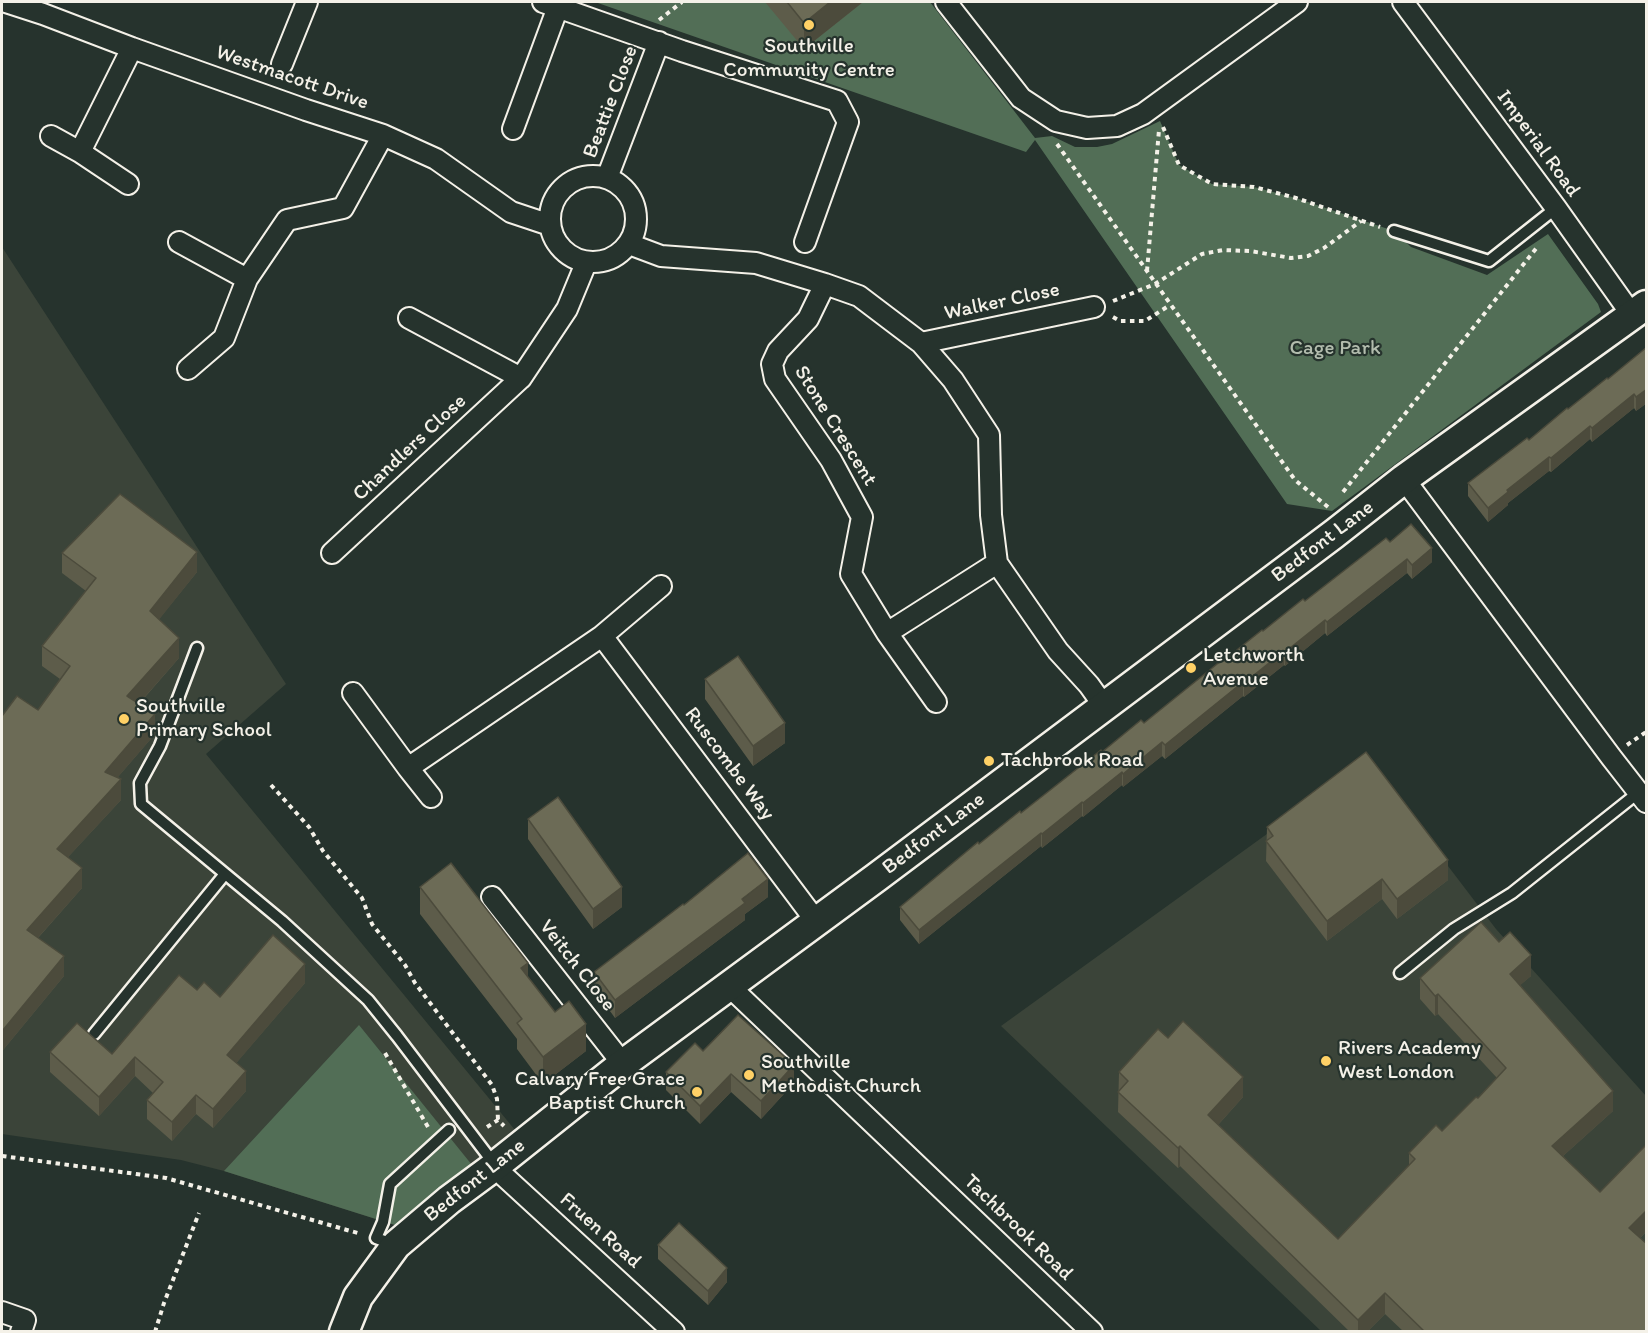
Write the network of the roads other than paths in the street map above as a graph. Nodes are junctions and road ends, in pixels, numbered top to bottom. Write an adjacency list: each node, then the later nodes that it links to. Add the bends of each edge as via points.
1 (6, 2): 7 (street, Westmacott Drive)
2 (307, 2): 10 (street)
3 (946, 2): 6 (street, via 1021,98 1056,121 1086,128 1117,126 1143,114)
4 (1403, 2): 17 (street, Imperial Road)
5 (550, 4): 8 (street, Beattie Close); 11 (street, Beattie Close)
6 (1288, 4)
7 (45, 8): 9 (street, Westmacott Drive)
8 (659, 42): 15 (street, Beattie Close); 21 (street, Beattie Close, via 837,101 848,122)
9 (132, 48): 12 (street, Westmacott Drive); 14 (street)
10 (282, 64)
11 (513, 129)
12 (383, 135): 18 (street, Westmacott Drive, via 436,159 511,212); 24 (street, via 343,208 287,220)
13 (51, 136): 14 (street)
14 (80, 152): 16 (street)
15 (607, 178): 18 (street, via 578,178 565,185 550,210); 22 (street, via 624,189 634,206 636,226)
16 (128, 184)
17 (1556, 208): 19 (lane, via 1489,261); 27 (street, Imperial Road)
18 (550, 225): 23 (street, via 561,250)
19 (1394, 231)
20 (179, 242): 24 (street)
21 (805, 242)
22 (629, 244): 23 (street, via 610,260); 25 (street, via 661,256 756,263)
23 (586, 263): 31 (street, Chandlers Close, via 567,309)
24 (247, 279): 30 (street, via 224,338)
25 (825, 284): 29 (street, via 859,296); 36 (street, Stone Crescent, via 808,319 778,351 772,364 775,379 831,460 862,517 851,574)
26 (1094, 307): 29 (street, Walker Close)
27 (1639, 310): 32 (main road, Bedfont Lane)
28 (409, 318): 31 (street)
29 (921, 343): 34 (street, via 953,380 989,435)
30 (188, 369)
31 (521, 378): 33 (street, Chandlers Close)
32 (1404, 478): 41 (main road, Bedfont Lane); 44 (street)
33 (332, 553)
34 (997, 563): 36 (street); 41 (street, via 1058,651)
35 (661, 586): 37 (street)
36 (887, 633): 40 (street, Stone Crescent)
37 (602, 636): 42 (street); 47 (street, Ruscombe Way)
38 (197, 648): 45 (lane, via 160,746 140,783 141,804)
39 (353, 693): 42 (street)
40 (936, 702)
41 (1104, 706): 47 (main road, Bedfont Lane)
42 (408, 768): 43 (street)
43 (431, 797)
44 (1643, 797): 48 (lane, via 1512,893 1454,929)
45 (225, 874): 50 (lane); 53 (lane, via 368,1000)
46 (492, 897): 51 (street, Veitch Close)
47 (816, 921): 49 (main road, Bedfont Lane)
48 (1400, 973)
49 (729, 986): 51 (main road, Bedfont Lane); 59 (street, Tachbrook Road)
50 (94, 1034)
51 (623, 1064): 53 (main road, Bedfont Lane)
52 (449, 1130): 54 (lane, via 390,1184 383,1222)
53 (495, 1166): 54 (main road, Bedfont Lane); 58 (street, Fruen Road)
54 (386, 1242): 57 (main road, Bedfont Lane)
55 (2, 1312): 56 (street, via 25,1320)
56 (21, 1332)
57 (344, 1332)
58 (674, 1332)
59 (1092, 1332)

